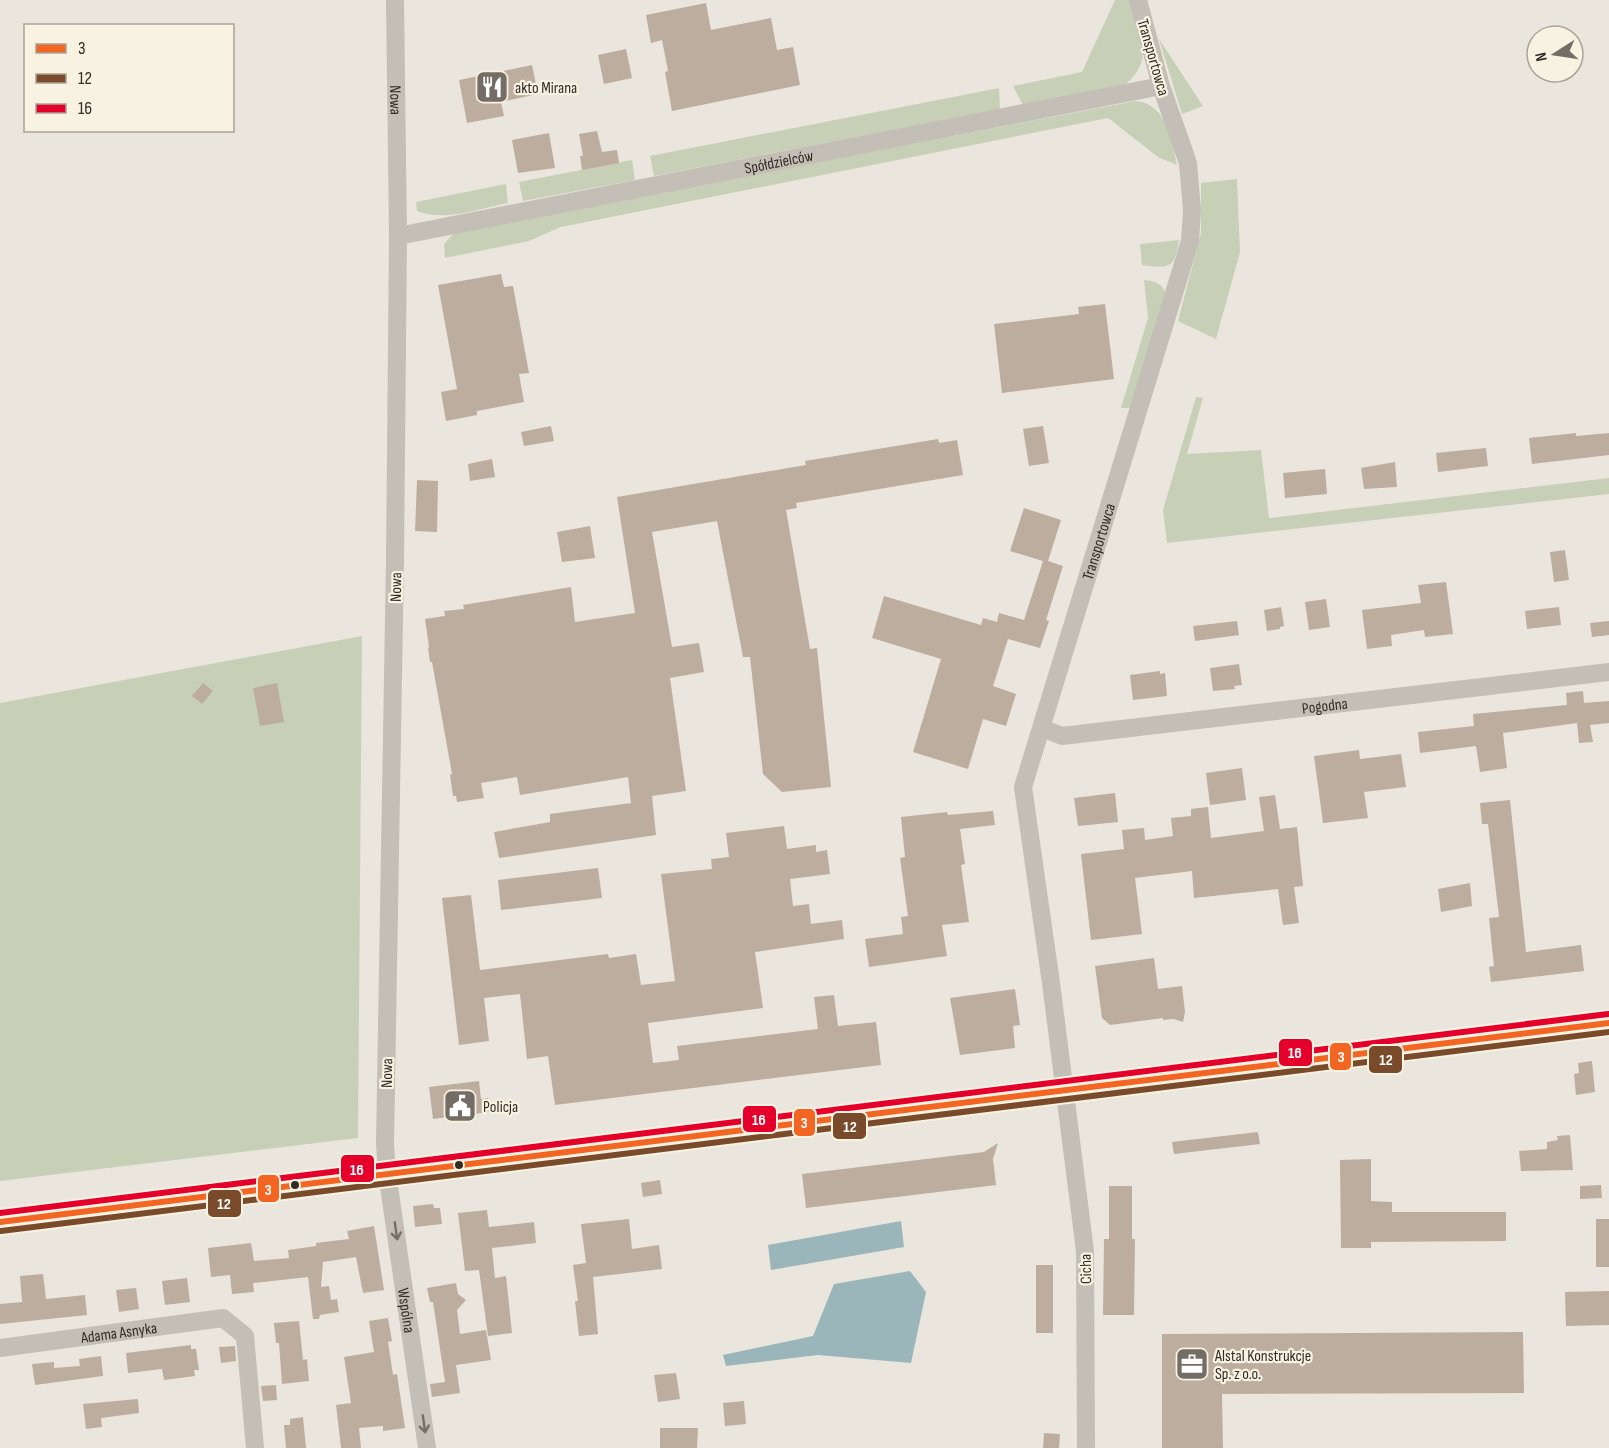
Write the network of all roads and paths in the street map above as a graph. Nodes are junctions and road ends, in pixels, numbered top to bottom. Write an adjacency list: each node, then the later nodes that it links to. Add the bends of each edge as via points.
1 (395, 0): 4 (street, Nowa)
2 (1138, 0): 3 (street, Transportowca)
3 (1161, 86): 4 (street, Spółdzielców); 6 (street, Transportowca, via 1188,163 1190,241)
4 (398, 236): 9 (street, Nowa)
5 (1609, 672): 6 (street, Pogodna, via 1062,736)
6 (1042, 728): 8 (street, Transportowca, via 1023,787)
7 (1609, 1023): 8 (main road)
8 (1065, 1090): 9 (main road); 14 (street, Cicha, via 1085,1251)
9 (387, 1173): 10 (main road); 13 (street, Wspólna, one-way to 13)
10 (0, 1222)
11 (0, 1348): 12 (street, Adama Asnyka, via 223,1318 245,1336)
12 (255, 1448)
13 (427, 1448)
14 (1086, 1448)

